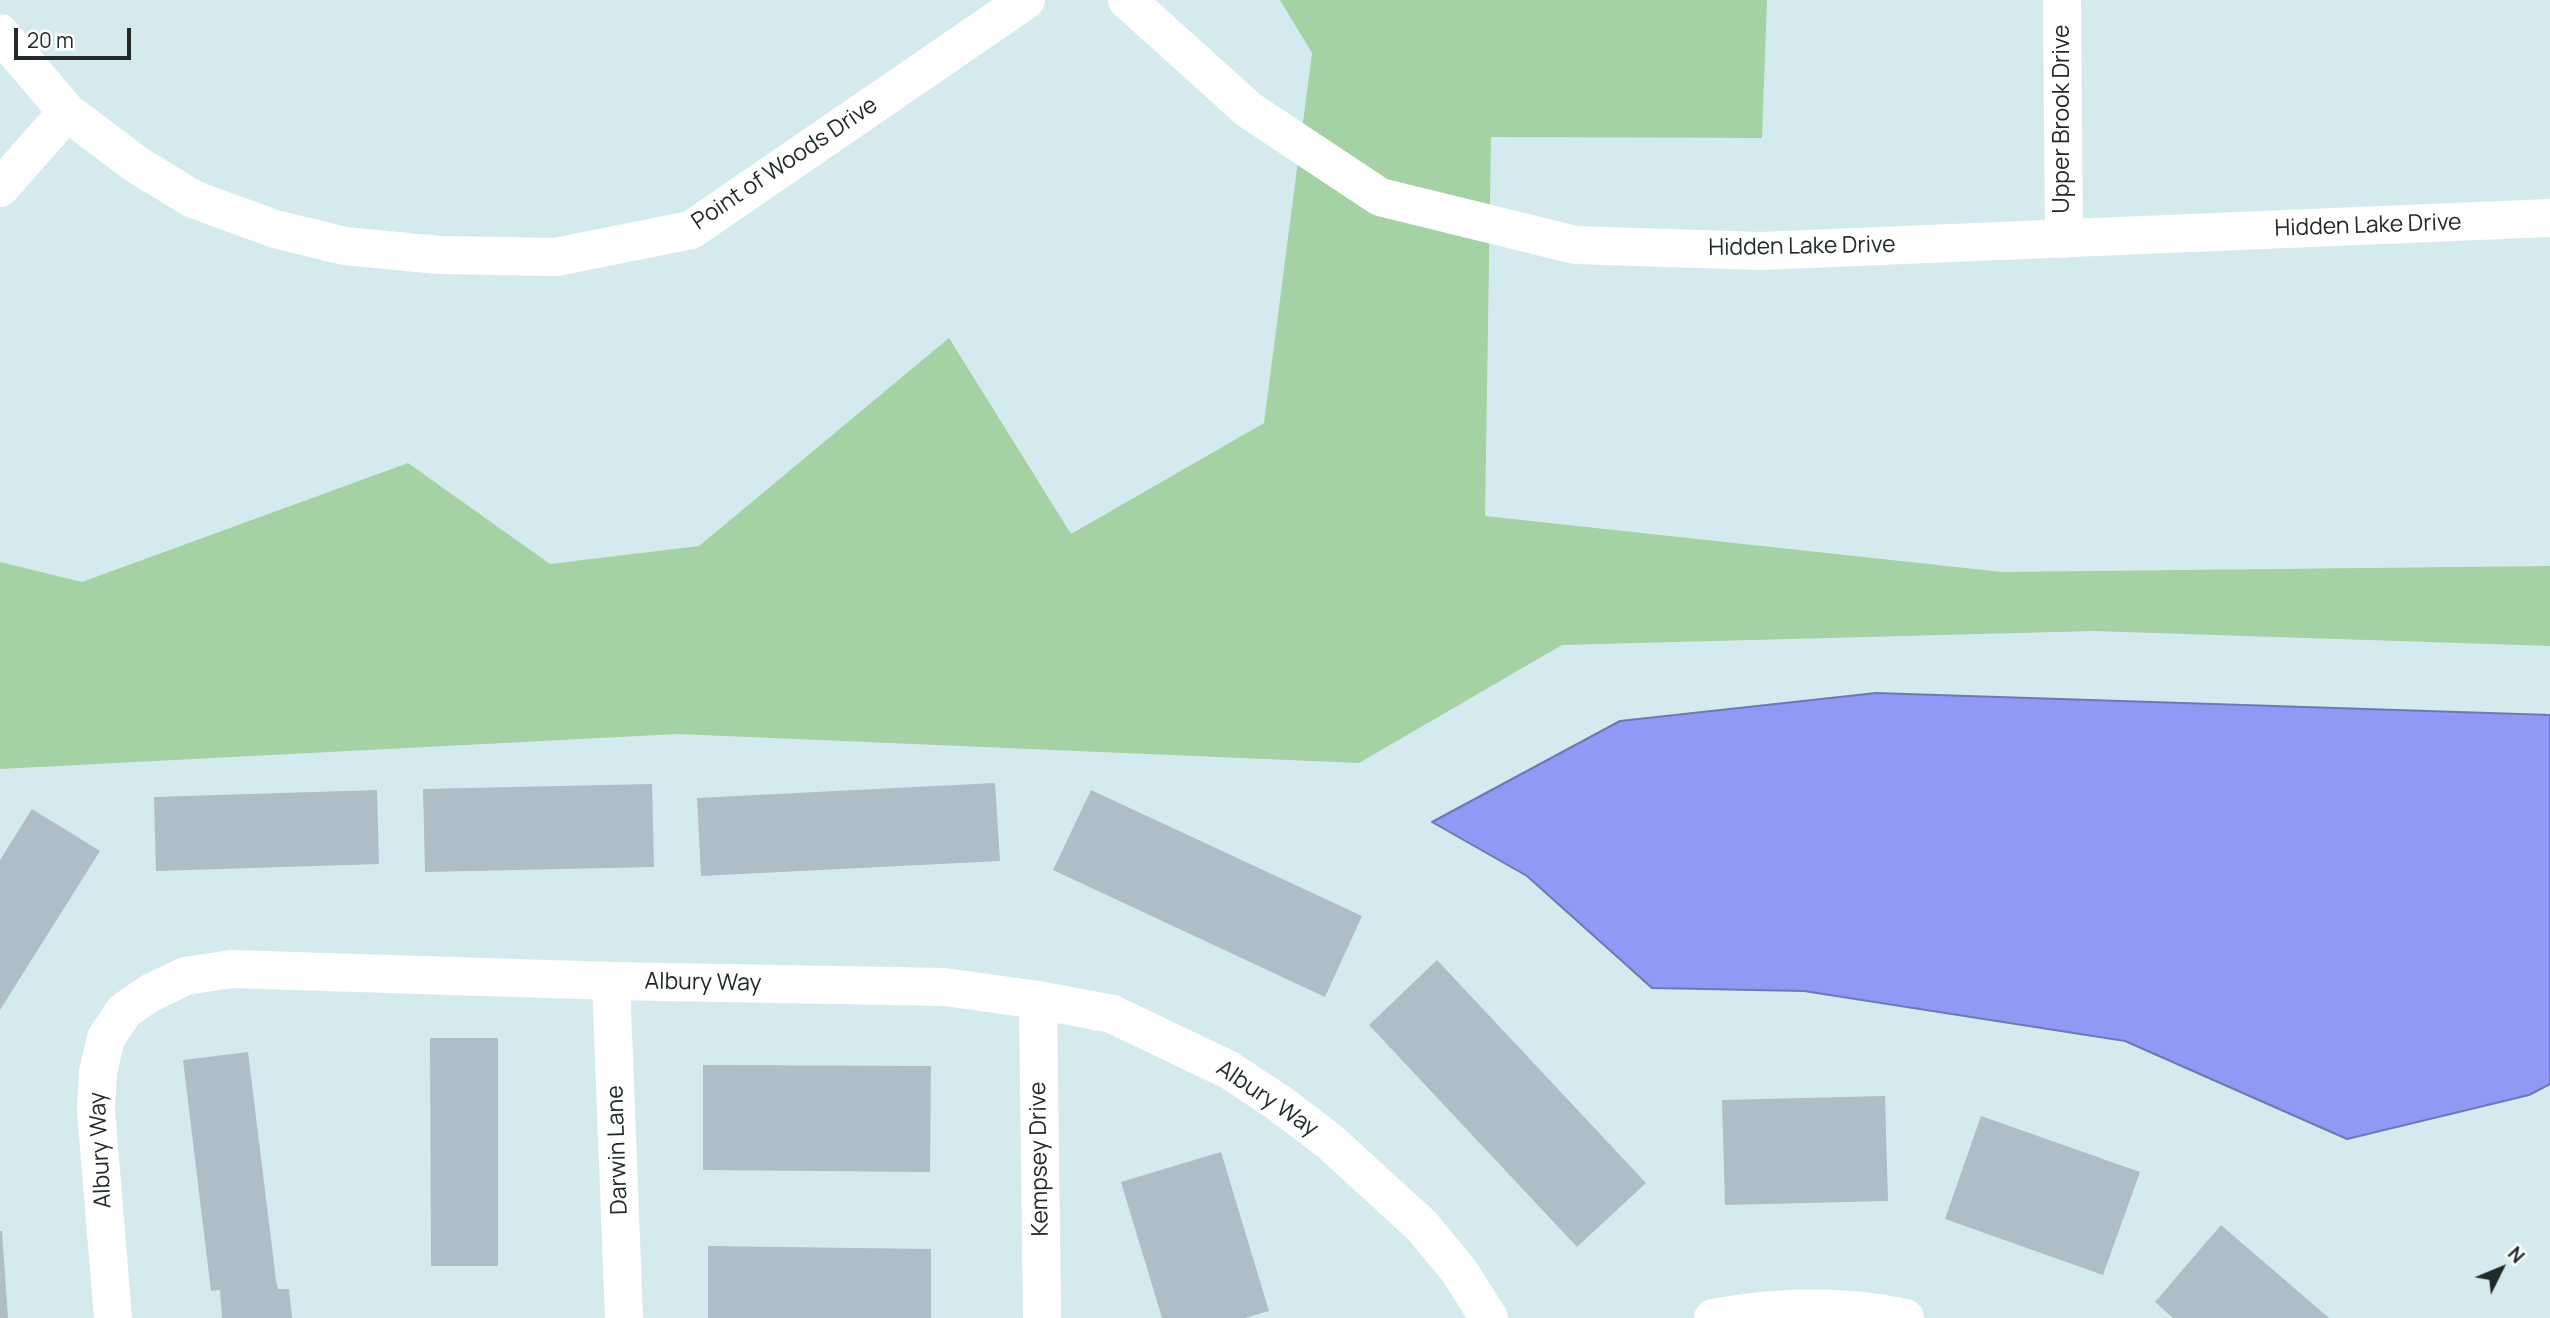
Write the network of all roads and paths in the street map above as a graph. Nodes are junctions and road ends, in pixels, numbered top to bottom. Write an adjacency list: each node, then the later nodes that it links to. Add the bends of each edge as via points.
1 (1026, 0): 5 (street, Point of Woods Drive, via 691,230 556,257 439,255 345,246 275,229 193,199 137,165)
2 (1127, 0): 8 (street, Hidden Lake Drive, via 1249,110 1380,197 1575,245 1761,251)
3 (2062, 0): 8 (street, Upper Brook Drive)
4 (0, 33): 5 (street, Point of Woods Drive)
5 (67, 112): 6 (street)
6 (0, 188)
7 (2550, 218): 8 (street, Hidden Lake Drive)
8 (2064, 239)
9 (611, 981): 10 (street, Albury Way, via 945,986); 11 (street, Albury Way, via 231,969 186,976 150,993 124,1011 106,1038 98,1072 96,1110); 12 (street, Darwin Lane)
10 (1038, 1000): 13 (street, Kempsey Drive); 14 (street, Albury Way, via 1112,1014 1228,1070 1279,1103 1329,1141 1422,1227 1459,1271)
11 (113, 1318)
12 (624, 1318)
13 (1042, 1318)
14 (1489, 1318)
15 (1713, 1318): 16 (street, via 1814,1307)
16 (1905, 1318)

